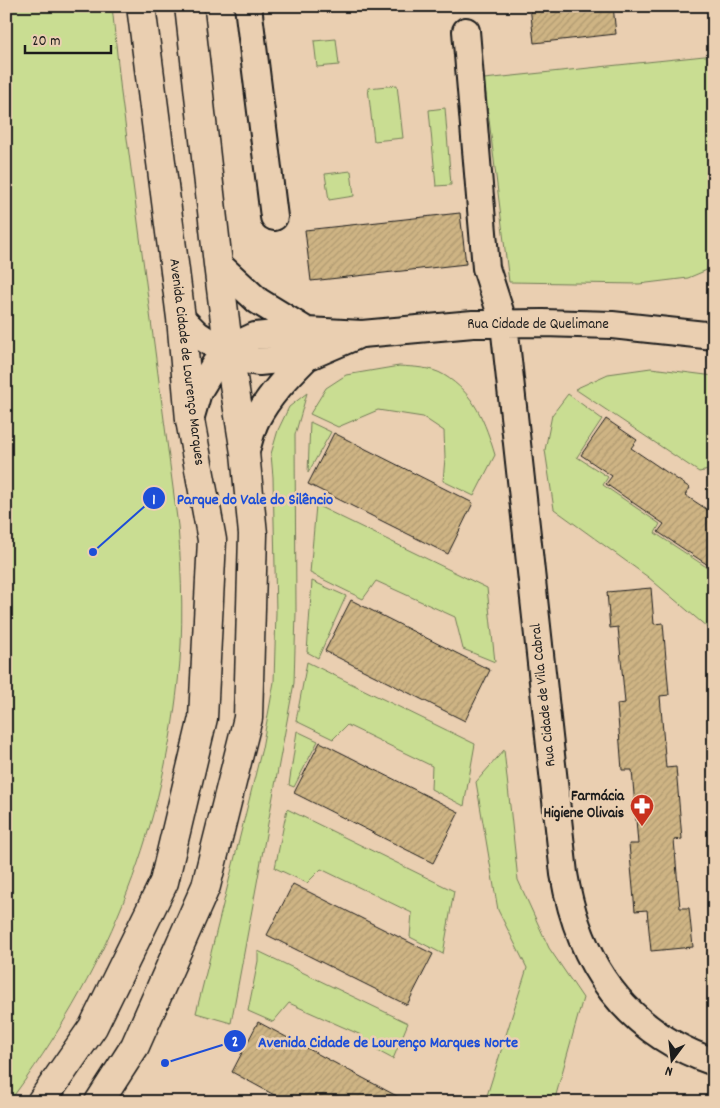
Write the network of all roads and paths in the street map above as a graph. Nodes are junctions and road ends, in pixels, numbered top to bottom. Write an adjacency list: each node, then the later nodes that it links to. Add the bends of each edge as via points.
1 (141, 6): 7 (street, Avenida Cidade de Lourenço Marques)
2 (189, 6): 6 (street)
3 (248, 6): 5 (street)
4 (466, 31): 8 (street, Rua Cidade de Vila Cabral, via 486,268)
5 (274, 217)
6 (218, 264): 9 (street, Rua Cidade de Quelimane, via 258,301); 12 (street)
7 (181, 318): 12 (street, Rua Cidade de Quelimane, via 197,334); 14 (street, Avenida Cidade de Lourenço Marques)
8 (504, 324): 10 (street, Rua Cidade de Quelimane); 11 (street, Rua Cidade de Quelimane, via 612,325); 16 (street, Rua Cidade de Vila Cabral, via 568,901 586,951 615,995 654,1032)
9 (307, 331): 10 (street, Rua Cidade de Quelimane); 12 (street, Rua Cidade de Quelimane, via 255,336)
10 (362, 334): 13 (street, Rua Cidade de Quelimane)
11 (714, 336)
12 (229, 353): 13 (street, Rua Cidade de Quelimane, via 259,362); 14 (street, Rua Cidade de Quelimane, via 215,364 207,376 198,392); 15 (street)
13 (307, 357): 15 (street, Rua Cidade de Quelimane, via 264,407 255,422)
14 (190, 420): 17 (street, Avenida Cidade de Lourenço Marques, via 212,540 203,718 164,882 93,1027)
15 (245, 453): 18 (street, via 253,534 248,718 206,886 135,1046)
16 (714, 1062)
17 (41, 1102)
18 (99, 1102)

